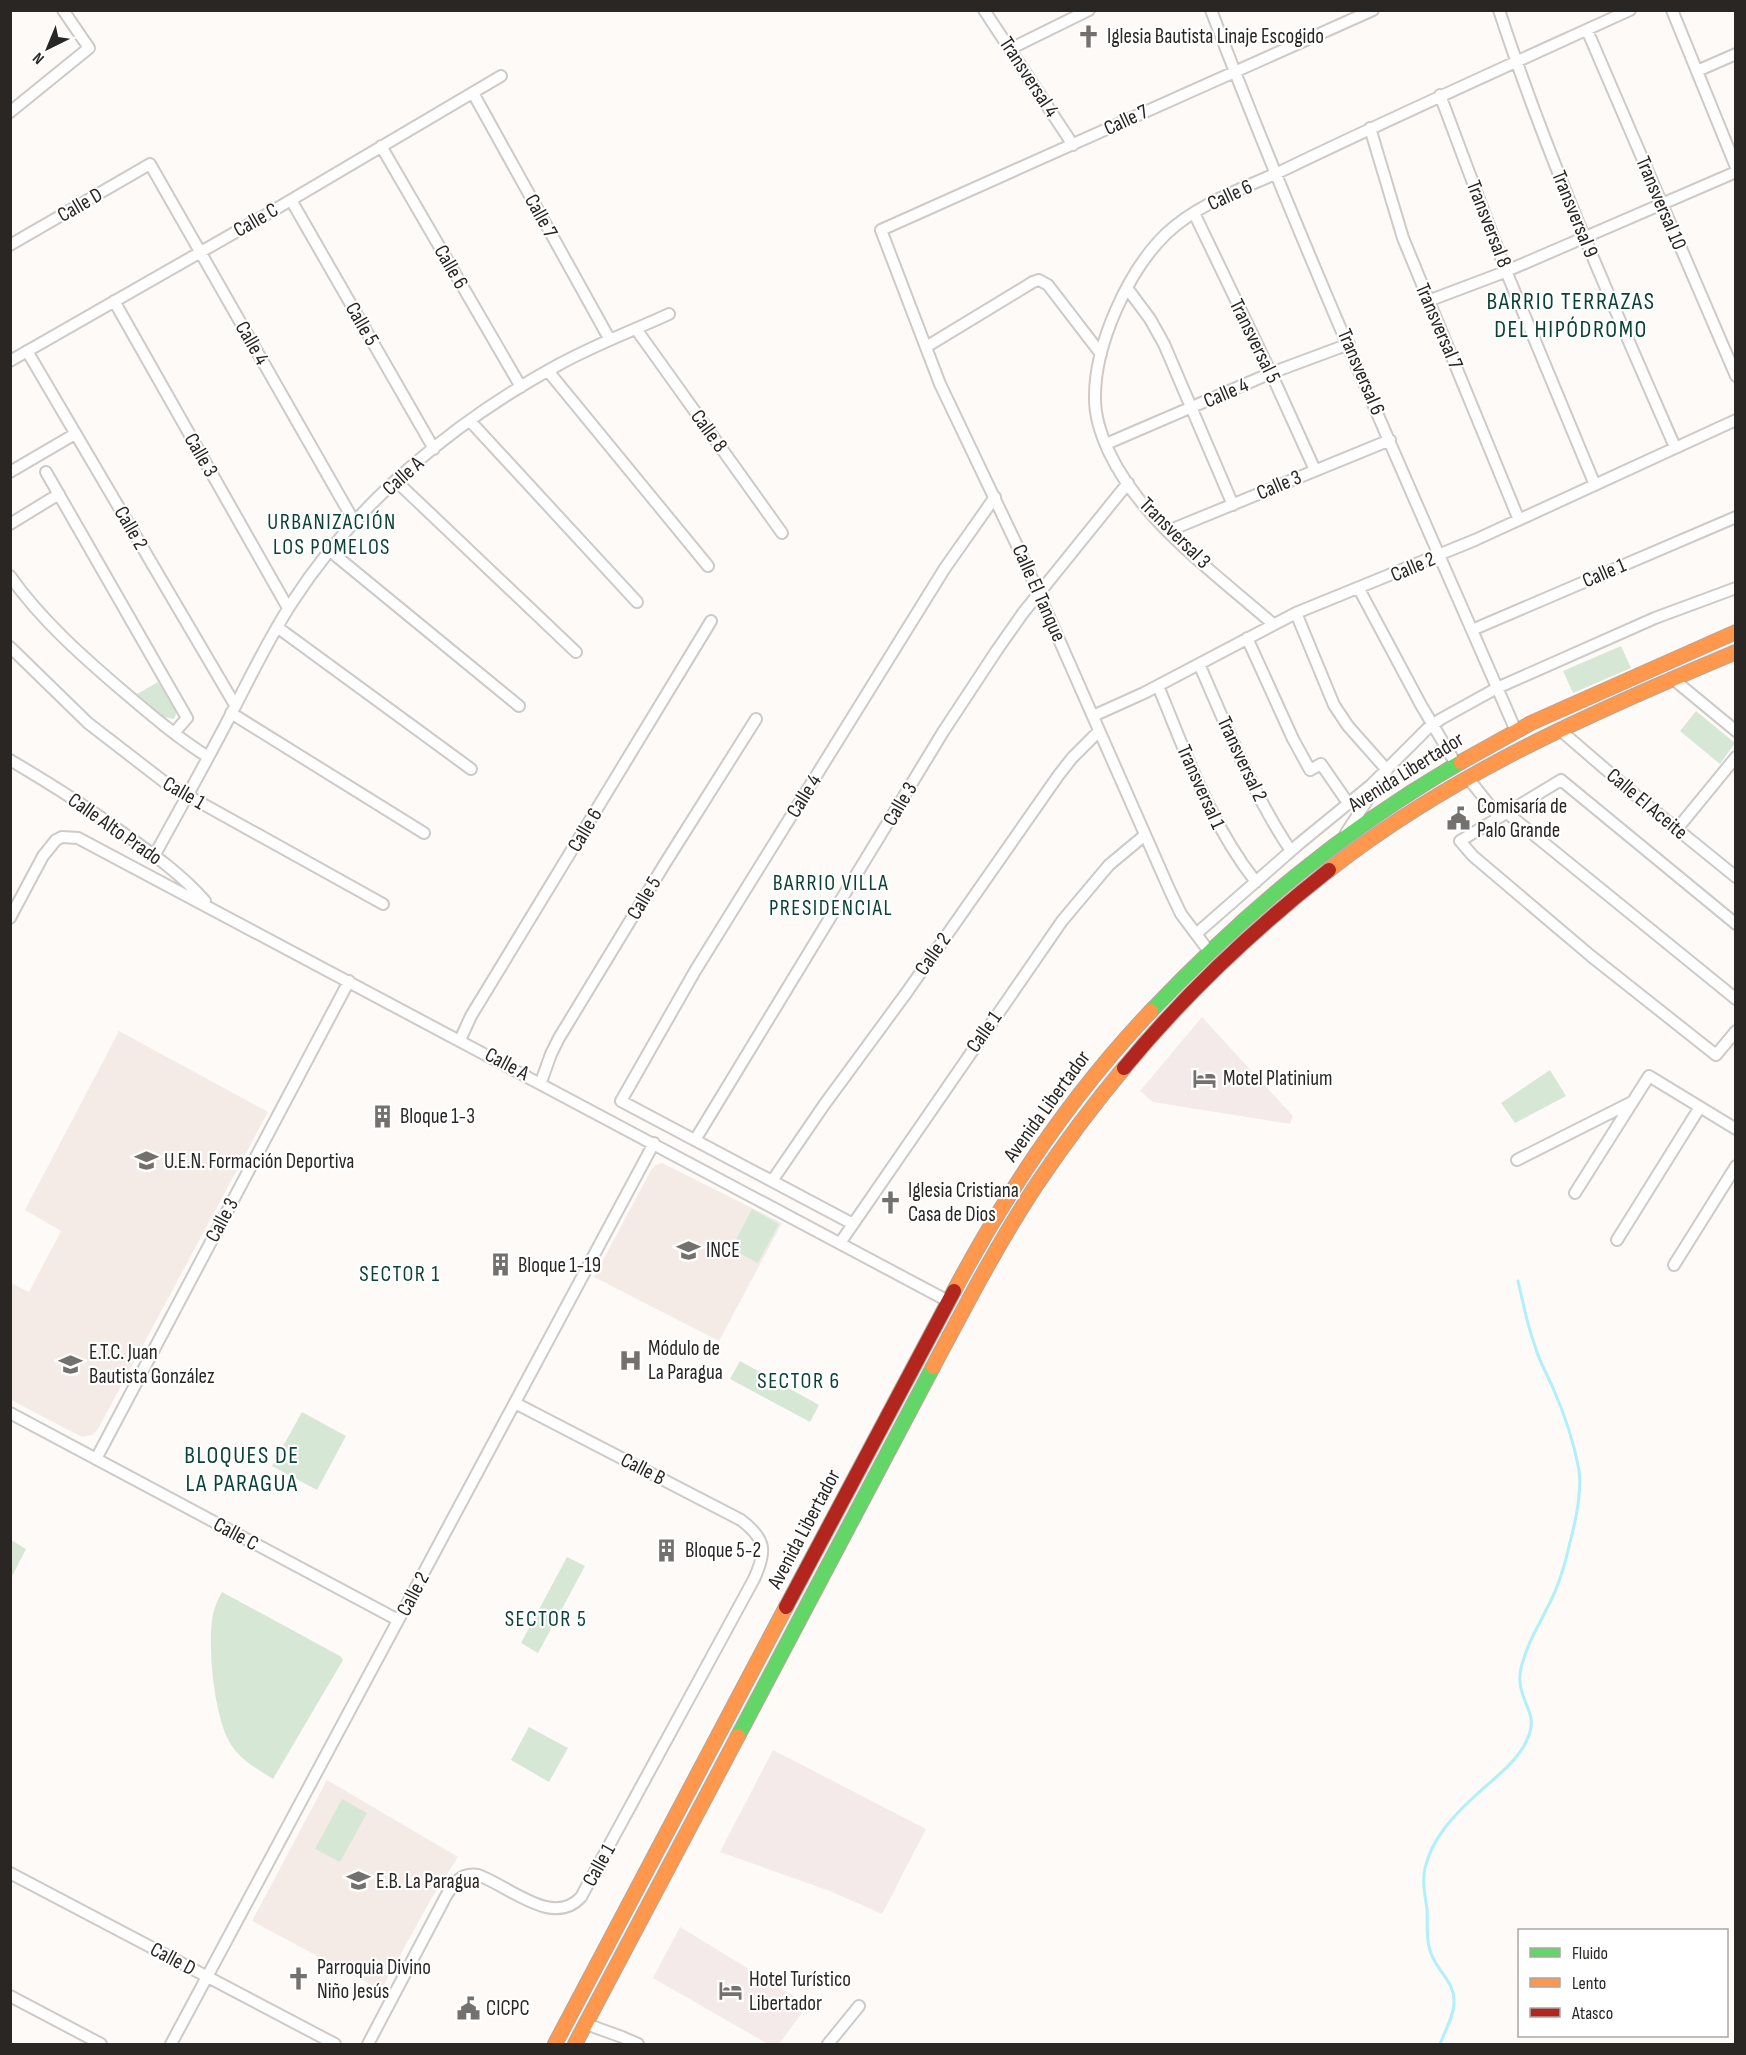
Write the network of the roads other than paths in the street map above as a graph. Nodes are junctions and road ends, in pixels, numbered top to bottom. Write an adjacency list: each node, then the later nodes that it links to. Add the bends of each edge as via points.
1 (63, 10): 18 (street, via 88,48)
2 (984, 10): 10 (street, Transversal 4)
3 (1089, 10): 10 (street)
4 (1211, 10): 13 (street, Transversal 6)
5 (1372, 10): 13 (street, Calle 7)
6 (1499, 10): 12 (street, Transversal 9)
7 (1630, 10): 9 (street, Calle 6)
8 (1672, 10): 14 (street)
9 (1587, 30): 12 (street, Calle 6); 27 (street, Transversal 10)
10 (1010, 49): 20 (street, Transversal 4)
11 (1736, 54): 14 (street)
12 (1516, 62): 17 (street, Calle 6); 30 (street, Transversal 9)
13 (1234, 71): 20 (street, Calle 7); 25 (street, Transversal 6)
14 (1697, 71): 23 (street)
15 (501, 76): 16 (street, Calle C)
16 (472, 93): 21 (street, Calle C); 39 (street, Calle 7)
17 (1440, 95): 19 (street, Calle 6); 33 (street, Transversal 8)
18 (10, 112)
19 (1370, 128): 25 (street, Calle 6); 36 (street, Transversal 7, via 1402,238)
20 (1072, 145): 29 (street, Calle 7)
21 (381, 146): 26 (street, Calle C); 48 (street, Calle 6)
22 (150, 164): 31 (street, Calle D); 32 (street, Calle 4)
23 (1736, 167)
24 (1736, 172): 27 (street)
25 (1277, 174): 28 (street, Calle 6); 40 (street, Transversal 6)
26 (291, 200): 32 (street, Calle C); 56 (street, Calle 5)
27 (1661, 204): 30 (street); 47 (street, Transversal 10)
28 (1194, 213): 34 (street, Calle 6, via 1166,234); 46 (street, Transversal 5)
29 (881, 230): 41 (street, Calle El Tanque)
30 (1583, 238): 33 (street); 55 (street, Transversal 9)
31 (10, 245)
32 (200, 252): 35 (street, Calle C); 68 (street, Calle 4)
33 (1506, 271): 36 (street); 62 (street, Transversal 8)
34 (1127, 288): 43 (street, Calle 6); 49 (street, via 1156,329)
35 (114, 301): 42 (street, Calle C); 80 (street, Calle 3)
36 (1428, 301): 67 (street, Transversal 7)
37 (669, 314): 38 (street, Calle A)
38 (636, 329): 39 (street, Calle A); 71 (street, Calle 8)
39 (610, 340): 45 (street, Calle A)
40 (1348, 344): 46 (street, Calle 4); 53 (street, Transversal 6)
41 (926, 347): 43 (street, via 1040,280); 64 (street, Calle El Tanque)
42 (27, 351): 44 (street, Calle C); 52 (street, Calle 2)
43 (1101, 354): 54 (street, Transversal 3, via 1095,401)
44 (10, 361)
45 (548, 371): 48 (street, Calle A); 74 (street)
46 (1271, 373): 49 (street, Calle 4); 57 (street, Transversal 5)
47 (1736, 376)
48 (521, 387): 51 (street, Calle A)
49 (1191, 408): 54 (street, Calle 4); 65 (street)
50 (1736, 420): 55 (street, Calle 2)
51 (471, 421): 56 (street, Calle A); 79 (street)
52 (75, 434): 58 (street); 96 (street, Calle 2)
53 (1390, 440): 57 (street, Calle 3); 73 (street, Transversal 6)
54 (1106, 444): 61 (street, Transversal 3)
55 (1675, 447): 62 (street, Calle 2)
56 (434, 449): 60 (street, Calle A)
57 (1315, 470): 65 (street, Calle 3)
58 (10, 472)
59 (46, 472): 63 (street)
60 (396, 482): 68 (street, Calle A); 90 (street)
61 (1128, 483): 70 (street, Transversal 3); 78 (street, Calle 3)
62 (1595, 485): 67 (street, Calle 2)
63 (59, 494): 69 (street); 104 (street, via 187,718)
64 (995, 497): 78 (street, Calle El Tanque); 136 (street, Calle 4, via 945,568 695,971 621,1101)
65 (1233, 504): 70 (street, Calle 3)
66 (1736, 517): 85 (street, Calle 1)
67 (1519, 520): 73 (street, Calle 2)
68 (355, 523): 72 (street, Calle A)
69 (10, 524)
70 (1168, 531): 83 (street, Transversal 3)
71 (782, 533)
72 (330, 550): 80 (street, Calle A); 95 (street)
73 (1439, 556): 76 (street, Calle 2); 85 (street, Transversal 6)
74 (708, 566)
75 (10, 576): 104 (street, via 74,647)
76 (1359, 588): 81 (street, Calle 2); 99 (street)
77 (1736, 588): 94 (street, Avenida Libertador, via 1655,618)
78 (1039, 594): 97 (street, Calle El Tanque); 139 (street, Calle 3, via 1010,630 943,732)
79 (637, 602)
80 (288, 608): 84 (street, Calle A)
81 (1296, 614): 83 (street, Calle 2); 110 (street, via 1334,705)
82 (711, 621): 132 (street, Calle 6)
83 (1273, 624): 87 (street, Calle 2)
84 (277, 627): 96 (street, Calle A); 109 (street)
85 (1472, 630): 94 (street, Transversal 6)
86 (1736, 632): 102 (main road, Avenida Libertador)
87 (1247, 638): 91 (street, Calle 2); 113 (street, via 1310,770 1321,764)
88 (10, 647): 112 (street, Calle 1, via 104,736)
89 (1736, 651): 92 (main road, Avenida Libertador)
90 (576, 652)
91 (1199, 664): 93 (street, Calle 2); 119 (street, Transversal 2, via 1237,752)
92 (1673, 680): 100 (main road, Avenida Libertador); 103 (street)
93 (1158, 686): 97 (street, Calle 2); 122 (street, Transversal 1, via 1206,801 1231,848)
94 (1497, 688): 99 (street, Avenida Libertador); 102 (street, Transversal 6)
95 (519, 706)
96 (233, 709): 105 (street, Calle A); 116 (street, Calle 2)
97 (1093, 716): 101 (street, Calle El Tanque)
98 (756, 718): 133 (street, Calle 5, via 559,1038)
99 (1432, 725): 108 (street); 110 (street, Avenida Libertador)
100 (1560, 730): 111 (main road, Avenida Libertador); 115 (street, Calle El Aceite)
101 (1099, 731): 117 (street, Calle El Tanque); 144 (street, Calle 2, via 1058,776)
102 (1516, 731): 108 (main road, Avenida Libertador)
103 (1736, 731)
104 (174, 733): 105 (street)
105 (208, 757): 112 (street, Calle A)
106 (1736, 758): 115 (street)
107 (10, 760): 120 (street, Calle Alto Prado, via 84,805)
108 (1456, 764): 111 (main road); 118 (main road, Avenida Libertador)
109 (471, 769)
110 (1386, 770): 113 (street, Avenida Libertador); 118 (street)
111 (1468, 778): 114 (street); 151 (main road, Avenida Libertador, via 1328,870 1195,987 1129,1059 1054,1158 1008,1228)
112 (187, 795): 120 (street, Calle A); 123 (street, Calle 1)
113 (1348, 803): 119 (street, Avenida Libertador)
114 (1503, 815): 126 (street, via 1561,780); 130 (street); 131 (street, via 1460,841 1473,856 1716,1055)
115 (1677, 829): 121 (street, Calle El Aceite)
116 (424, 833)
117 (1145, 835): 127 (street, Calle El Tanque, via 1181,914); 146 (street, Calle 1, via 1109,866 1055,930)
118 (1344, 837): 128 (main road, Avenida Libertador, via 1276,889)
119 (1291, 851): 122 (street, Avenida Libertador)
120 (154, 856): 124 (street, Calle Alto Prado, via 190,884)
121 (1736, 877)
122 (1256, 882): 127 (street, Avenida Libertador)
123 (383, 904)
124 (212, 908): 125 (street, Calle A, via 78,838 62,837 43,856); 129 (street, Calle A)
125 (10, 918)
126 (1736, 924)
127 (1197, 934): 128 (street, Calle El Tanque)
128 (1208, 950): 150 (main road, Avenida Libertador, via 1131,1030 1059,1121 999,1211)
129 (349, 981): 132 (street, Calle A); 154 (street, Calle 3)
130 (1736, 999)
131 (1736, 1031)
132 (460, 1040): 133 (street, Calle A)
133 (541, 1082): 138 (street, Calle A)
134 (1632, 1102): 135 (street, via 1649,1076); 141 (street); 145 (street)
135 (1700, 1107): 137 (street); 147 (street)
136 (654, 1119): 138 (street, Calle 2); 139 (street)
137 (1736, 1129)
138 (649, 1140): 143 (street, Calle A); 152 (street, Calle 2)
139 (695, 1140): 140 (street)
140 (724, 1156): 143 (street); 144 (street)
141 (1516, 1160)
142 (1736, 1166): 149 (street)
143 (714, 1175): 148 (street, Calle A)
144 (772, 1181): 146 (street)
145 (1575, 1193)
146 (853, 1224): 148 (street, Calle 1)
147 (1617, 1240)
148 (840, 1243): 150 (street, Calle A)
149 (1674, 1265)
150 (948, 1301): 151 (main road); 166 (main road, Avenida Libertador)
151 (964, 1309): 161 (main road, Avenida Libertador)
152 (515, 1403): 155 (street, Calle B, via 734,1516 749,1527); 156 (street, Calle 2)
153 (10, 1413): 154 (street, Calle C)
154 (96, 1459): 156 (street, Calle C)
155 (762, 1545): 165 (street, Calle 1, via 763,1558 754,1579 581,1897 571,1905 552,1909 478,1875 461,1877 446,1896)
156 (398, 1620): 158 (street, Calle 2)
157 (10, 1873): 158 (street, Calle D)
158 (207, 1977): 163 (street, Calle 2); 164 (street, Calle D)
159 (10, 1996): 162 (street)
160 (859, 2006): 169 (street)
161 (586, 2024): 167 (main road, Avenida Libertador); 168 (street)
162 (101, 2044)
163 (171, 2044)
164 (335, 2044)
165 (368, 2044)
166 (555, 2044)
167 (575, 2044)
168 (638, 2044)
169 (828, 2044)

